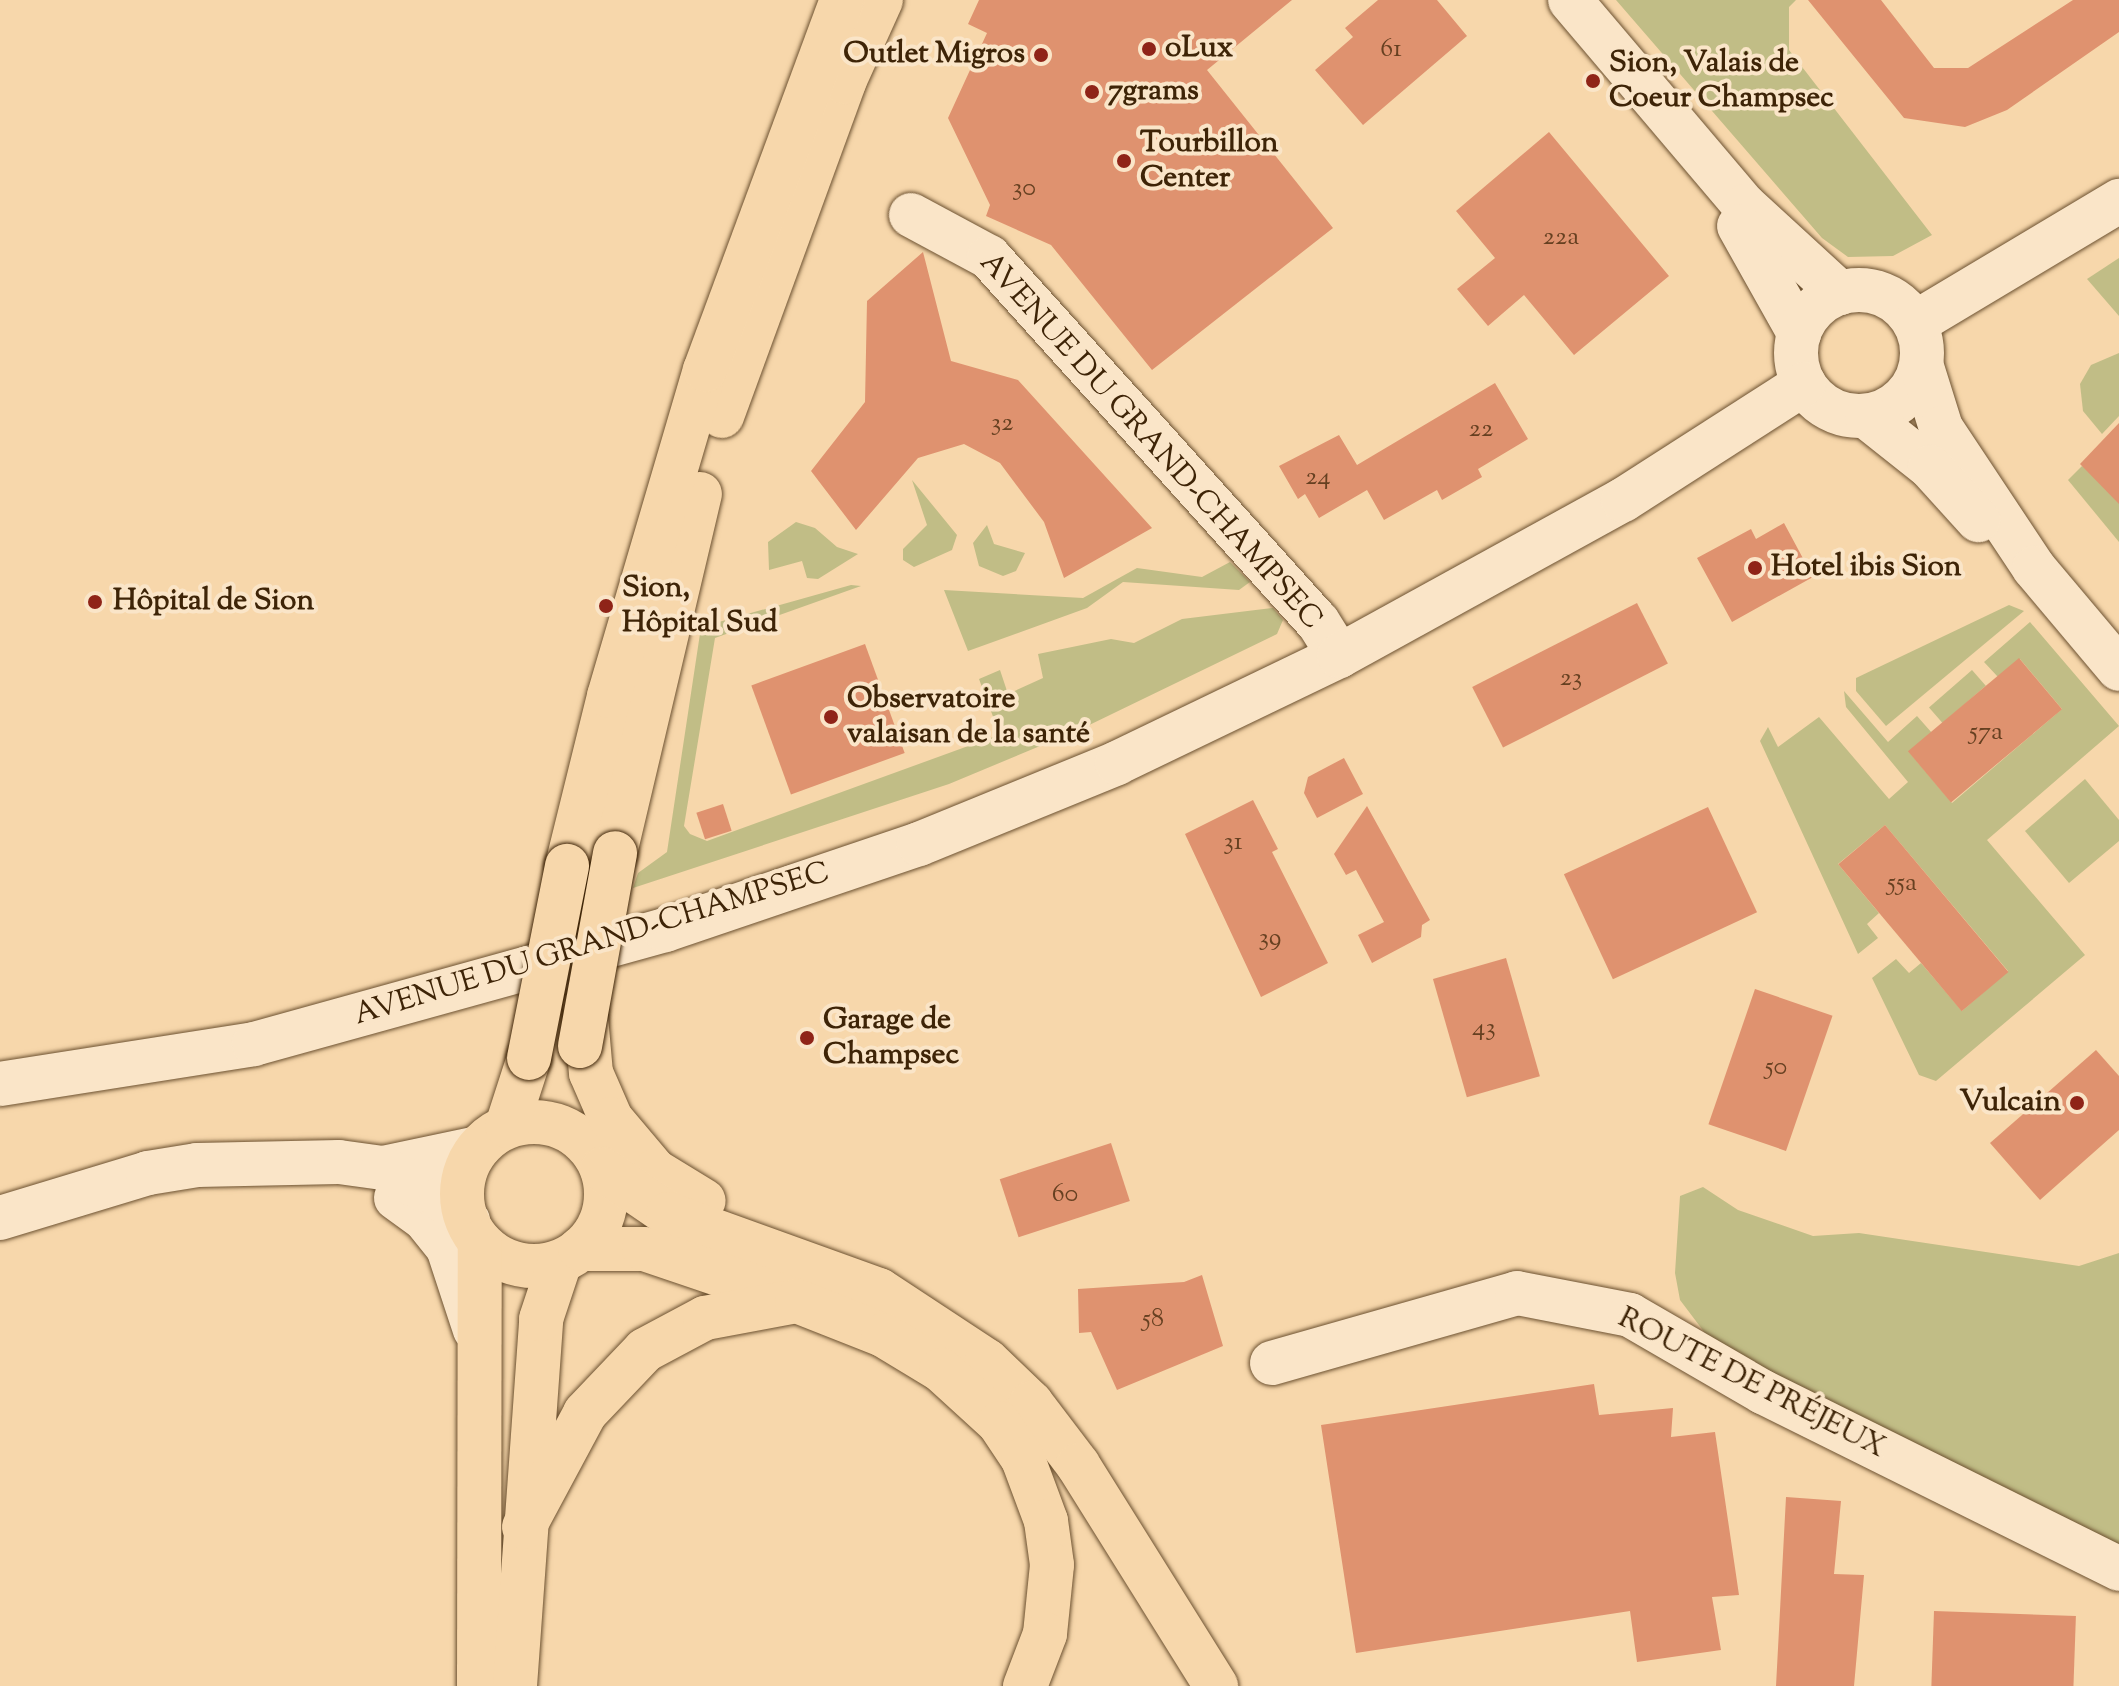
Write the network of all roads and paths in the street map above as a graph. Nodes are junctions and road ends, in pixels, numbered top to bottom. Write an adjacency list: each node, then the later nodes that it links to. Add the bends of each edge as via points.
1 (842, 0): 18 (main road, bridge, via 705,370 609,696 567,866 529,1058)
2 (881, 0): 16 (main road, bridge, via 735,376 688,538 615,853)
3 (1570, 0): 4 (street)
4 (1674, 126): 7 (street, via 1789,253); 9 (street)
5 (2119, 201): 8 (street)
6 (911, 215): 14 (street, AVENUE DU GRAND-CHAMPSEC, via 989,257 1318,622)
7 (1840, 293): 8 (street, via 1884,295); 9 (street, via 1815,307)
8 (1915, 323): 10 (street)
9 (1799, 333): 11 (street, via 1796,354)
10 (1922, 367): 12 (street, via 1902,401); 13 (street, via 1941,428)
11 (1804, 384): 12 (street, via 1830,409); 14 (street, AVENUE DU GRAND-CHAMPSEC, via 1623,500)
12 (1867, 417): 13 (street)
13 (2034, 568): 15 (street)
14 (1339, 656): 17 (street, AVENUE DU GRAND-CHAMPSEC, via 1117,763 934,838 665,930 254,1044)
15 (2119, 669)
16 (584, 1032): 19 (main road); 25 (main road, via 602,1104 642,1159)
17 (0, 1084)
18 (493, 1137): 19 (main road, via 549,1123); 21 (street); 23 (main road, via 463,1176)
19 (593, 1155): 24 (main road, via 604,1207); 25 (main road, via 668,1214)
20 (313, 1162): 21 (street); 22 (street, via 197,1165 148,1173); 26 (street, via 395,1198 424,1218 448,1248 464,1286)
21 (383, 1168): 23 (street, via 441,1199)
22 (0, 1218)
23 (474, 1232): 24 (main road, via 514,1263); 26 (main road)
24 (570, 1256): 25 (main road, via 644,1249); 28 (main road, via 543,1307)
25 (802, 1281): 28 (main road, via 705,1318 638,1355 585,1413); 32 (main road, via 941,1370 999,1423 1023,1459 1046,1521 1052,1565 1045,1634); 33 (main road, via 912,1308 962,1341 1022,1394 1100,1497)
26 (482, 1356): 30 (main road)
27 (1272, 1363): 29 (street, ROUTE DE PRÉJEUX, via 1517,1293 1630,1315 1763,1392)
28 (524, 1527): 31 (main road)
29 (2119, 1569)
30 (479, 1686)
31 (515, 1686)
32 (1025, 1686)
33 (1216, 1686)

